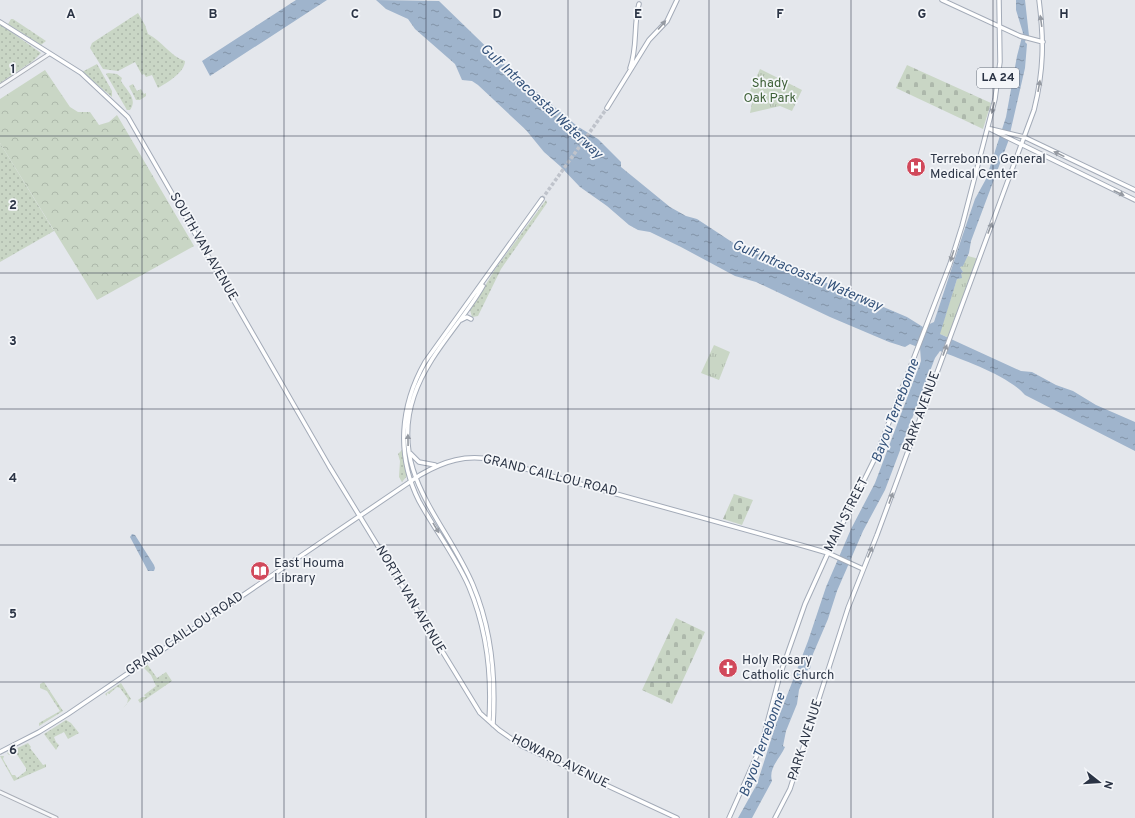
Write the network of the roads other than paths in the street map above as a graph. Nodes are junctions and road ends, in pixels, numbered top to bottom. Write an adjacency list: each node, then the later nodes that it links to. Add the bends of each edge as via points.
1 (677, 0): 11 (main road, one-way to 1, via 649,40 671,13)
2 (942, 0): 8 (main road)
3 (1000, 0): 8 (main road, MAIN STREET / LA 24)
4 (1038, 0): 9 (main road, PARK AVENUE, one-way to 4)
5 (640, 2): 6 (main road); 11 (main road, via 636,19 634,56)
6 (633, 16)
7 (0, 22): 10 (main road, SOUTH VAN AVENUE)
8 (1000, 28): 9 (main road); 14 (main road, MAIN STREET / LA 24, one-way to 14, via 998,82)
9 (1043, 42): 15 (main road, PARK AVENUE, one-way to 9, via 1039,89)
10 (49, 54): 12 (street); 33 (main road, SOUTH VAN AVENUE, via 81,73 128,117)
11 (627, 77): 13 (main road)
12 (0, 86)
13 (607, 108)
14 (988, 128): 15 (main road); 16 (main road); 34 (main road, MAIN STREET / LA 24, one-way to 34, via 950,264 876,456)
15 (1024, 137): 16 (main road, PARK AVENUE); 17 (main road, one-way to 15)
16 (1020, 145): 18 (main road); 37 (main road, PARK AVENUE, one-way to 16, via 1016,162)
17 (1077, 162): 18 (main road); 19 (main road)
18 (1073, 171): 21 (main road, one-way to 21)
19 (1135, 190)
20 (542, 199): 22 (main road)
21 (1135, 200)
22 (487, 278): 23 (main road); 25 (main road)
23 (469, 308): 24 (main road); 24 (main road, via 471,319 465,318)
24 (458, 322): 27 (main road)
25 (449, 328): 26 (main road); 27 (main road)
26 (444, 335): 28 (main road); 32 (main road, via 418,374 406,407 403,446)
27 (448, 336): 28 (main road)
28 (443, 344): 29 (main road, one-way to 28, via 409,418 414,395)
29 (409, 453): 30 (main road, via 419,462); 31 (main road)
30 (436, 465): 31 (main road, GRAND CAILLOU ROAD); 35 (main road, GRAND CAILLOU ROAD, via 468,457 494,460)
31 (415, 478): 32 (main road, GRAND CAILLOU ROAD); 40 (main road, via 428,508 465,569 484,617 493,666)
32 (411, 481): 33 (main road, GRAND CAILLOU ROAD); 39 (main road, one-way to 39, via 419,501 461,570 475,605 485,639 490,687)
33 (359, 516): 38 (main road, NORTH VAN AVENUE); 41 (main road, GRAND CAILLOU ROAD, via 68,714)
34 (833, 543): 35 (main road); 36 (main road, MAIN STREET / LA 24)
35 (821, 551): 36 (main road, GRAND CAILLOU ROAD)
36 (828, 553): 37 (main road, GRAND CAILLOU ROAD); 45 (main road, MAIN STREET / LA 24, via 789,648 758,753)
37 (863, 569): 46 (main road, PARK AVENUE, via 790,789)
38 (461, 684): 39 (main road, HOWARD AVENUE, via 475,707)
39 (489, 721): 40 (main road, HOWARD AVENUE)
40 (493, 725): 44 (main road, HOWARD AVENUE, via 522,746)
41 (0, 752)
42 (0, 792): 43 (street)
43 (56, 818)
44 (677, 818)
45 (729, 818)
46 (775, 818)

